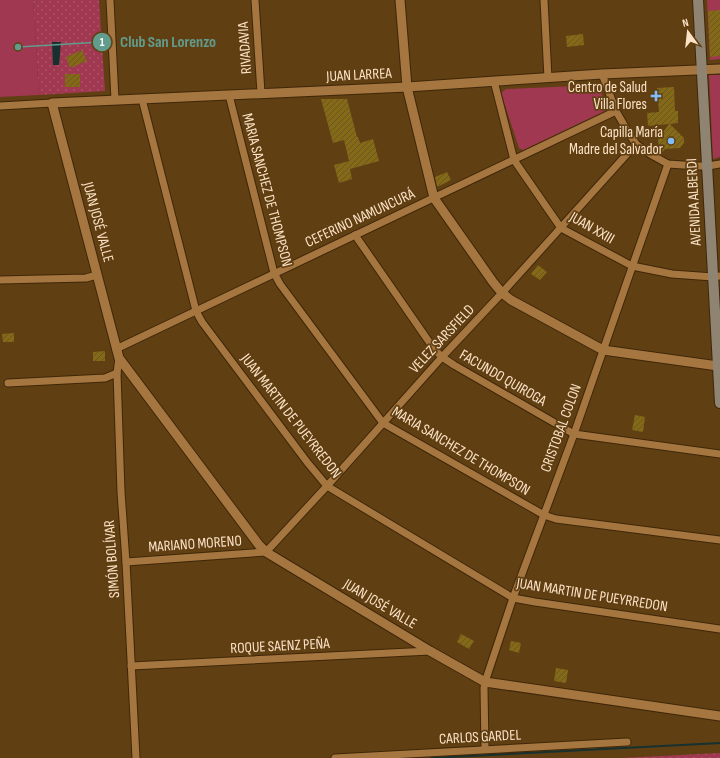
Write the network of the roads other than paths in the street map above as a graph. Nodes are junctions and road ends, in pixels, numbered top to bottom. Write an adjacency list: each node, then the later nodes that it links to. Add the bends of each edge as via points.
1 (110, 0): 15 (street)
2 (255, 0): 12 (street, RIVADAVIA)
3 (400, 0): 11 (street)
4 (544, 0): 9 (street)
5 (698, 0): 7 (main road, AVENIDA ALBERDI)
6 (720, 68): 7 (street, JUAN LARREA)
7 (702, 69): 8 (street, JUAN LARREA); 23 (main road, AVENIDA ALBERDI)
8 (602, 74): 9 (street, JUAN LARREA); 18 (street)
9 (548, 78): 10 (street, JUAN LARREA)
10 (494, 81): 11 (street, JUAN LARREA); 20 (street, JUAN XXIII)
11 (407, 87): 12 (street, JUAN LARREA); 24 (street)
12 (261, 93): 13 (street, JUAN LARREA)
13 (229, 95): 14 (street, JUAN LARREA); 28 (street, MARIA SANCHEZ DE THOMPSON)
14 (142, 99): 15 (street, JUAN LARREA); 33 (street, JUAN MARTIN DE PUEYRREDON)
15 (115, 100): 16 (street, JUAN LARREA)
16 (52, 103): 17 (street, JUAN LARREA); 29 (street, JUAN JOSÉ VALLE)
17 (0, 106)
18 (616, 111): 19 (street); 20 (street, CEFERINO NAMUNCURÁ)
19 (636, 144): 21 (street); 25 (street, VELEZ SARSFIELD)
20 (514, 160): 24 (street, CEFERINO NAMUNCURÁ); 25 (street, JUAN XXIII)
21 (668, 164): 23 (street); 27 (street, CRISTOBAL COLON)
22 (720, 164): 23 (street)
23 (708, 166): 30 (main road, AVENIDA ALBERDI)
24 (434, 198): 26 (street, CEFERINO NAMUNCURÁ); 32 (street)
25 (561, 228): 27 (street, JUAN XXIII); 32 (street, VELEZ SARSFIELD)
26 (355, 235): 28 (street, CEFERINO NAMUNCURÁ); 36 (street, FACUNDO QUIROGA)
27 (632, 266): 30 (street, JUAN XXIII, via 672,274); 35 (street, CRISTOBAL COLON)
28 (274, 273): 33 (street, CEFERINO NAMUNCURÁ); 42 (street, MARIA SANCHEZ DE THOMPSON)
29 (97, 275): 31 (street, via 86,278); 34 (street, JUAN JOSÉ VALLE)
30 (716, 277): 38 (main road, AVENIDA ALBERDI)
31 (0, 280)
32 (502, 293): 35 (street); 36 (street, VELEZ SARSFIELD)
33 (196, 311): 34 (street, CEFERINO NAMUNCURÁ); 45 (street, JUAN MARTIN DE PUEYRREDON, via 211,335)
34 (116, 349): 37 (street, JUAN JOSÉ VALLE)
35 (603, 350): 38 (street); 43 (street, CRISTOBAL COLON)
36 (442, 357): 42 (street, VELEZ SARSFIELD); 43 (street, FACUNDO QUIROGA)
37 (119, 358): 39 (street, SIMÓN BOLÍVAR); 48 (street, JUAN JOSÉ VALLE)
38 (719, 366): 41 (main road, AVENIDA ALBERDI)
39 (117, 374): 40 (street, via 105,378); 49 (street, SIMÓN BOLÍVAR)
40 (8, 383)
41 (720, 402)
42 (383, 423): 45 (street, VELEZ SARSFIELD); 46 (street, MARIA SANCHEZ DE THOMPSON)
43 (574, 434): 44 (street, FACUNDO QUIROGA); 46 (street, CRISTOBAL COLON)
44 (720, 454)
45 (327, 486): 48 (street, VELEZ SARSFIELD); 50 (street, JUAN MARTIN DE PUEYRREDON)
46 (544, 515): 47 (street, MARIA SANCHEZ DE THOMPSON); 50 (street, CRISTOBAL COLON)
47 (720, 540)
48 (266, 552): 49 (street, MARIANO MORENO); 52 (street, JUAN JOSÉ VALLE)
49 (126, 562): 53 (street, SIMÓN BOLÍVAR)
50 (513, 598): 51 (street, JUAN MARTIN DE PUEYRREDON); 54 (street, CRISTOBAL COLON)
51 (720, 629)
52 (430, 651): 53 (street, ROQUE SAENZ PEÑA); 54 (street, JUAN JOSÉ VALLE)
53 (131, 666): 58 (street, SIMÓN BOLÍVAR)
54 (484, 682): 55 (street, JUAN JOSÉ VALLE); 57 (street, CRISTOBAL COLON)
55 (720, 716)
56 (628, 742): 57 (street, CARLOS GARDEL)
57 (485, 749): 59 (street, CARLOS GARDEL)
58 (136, 758)
59 (334, 758)

